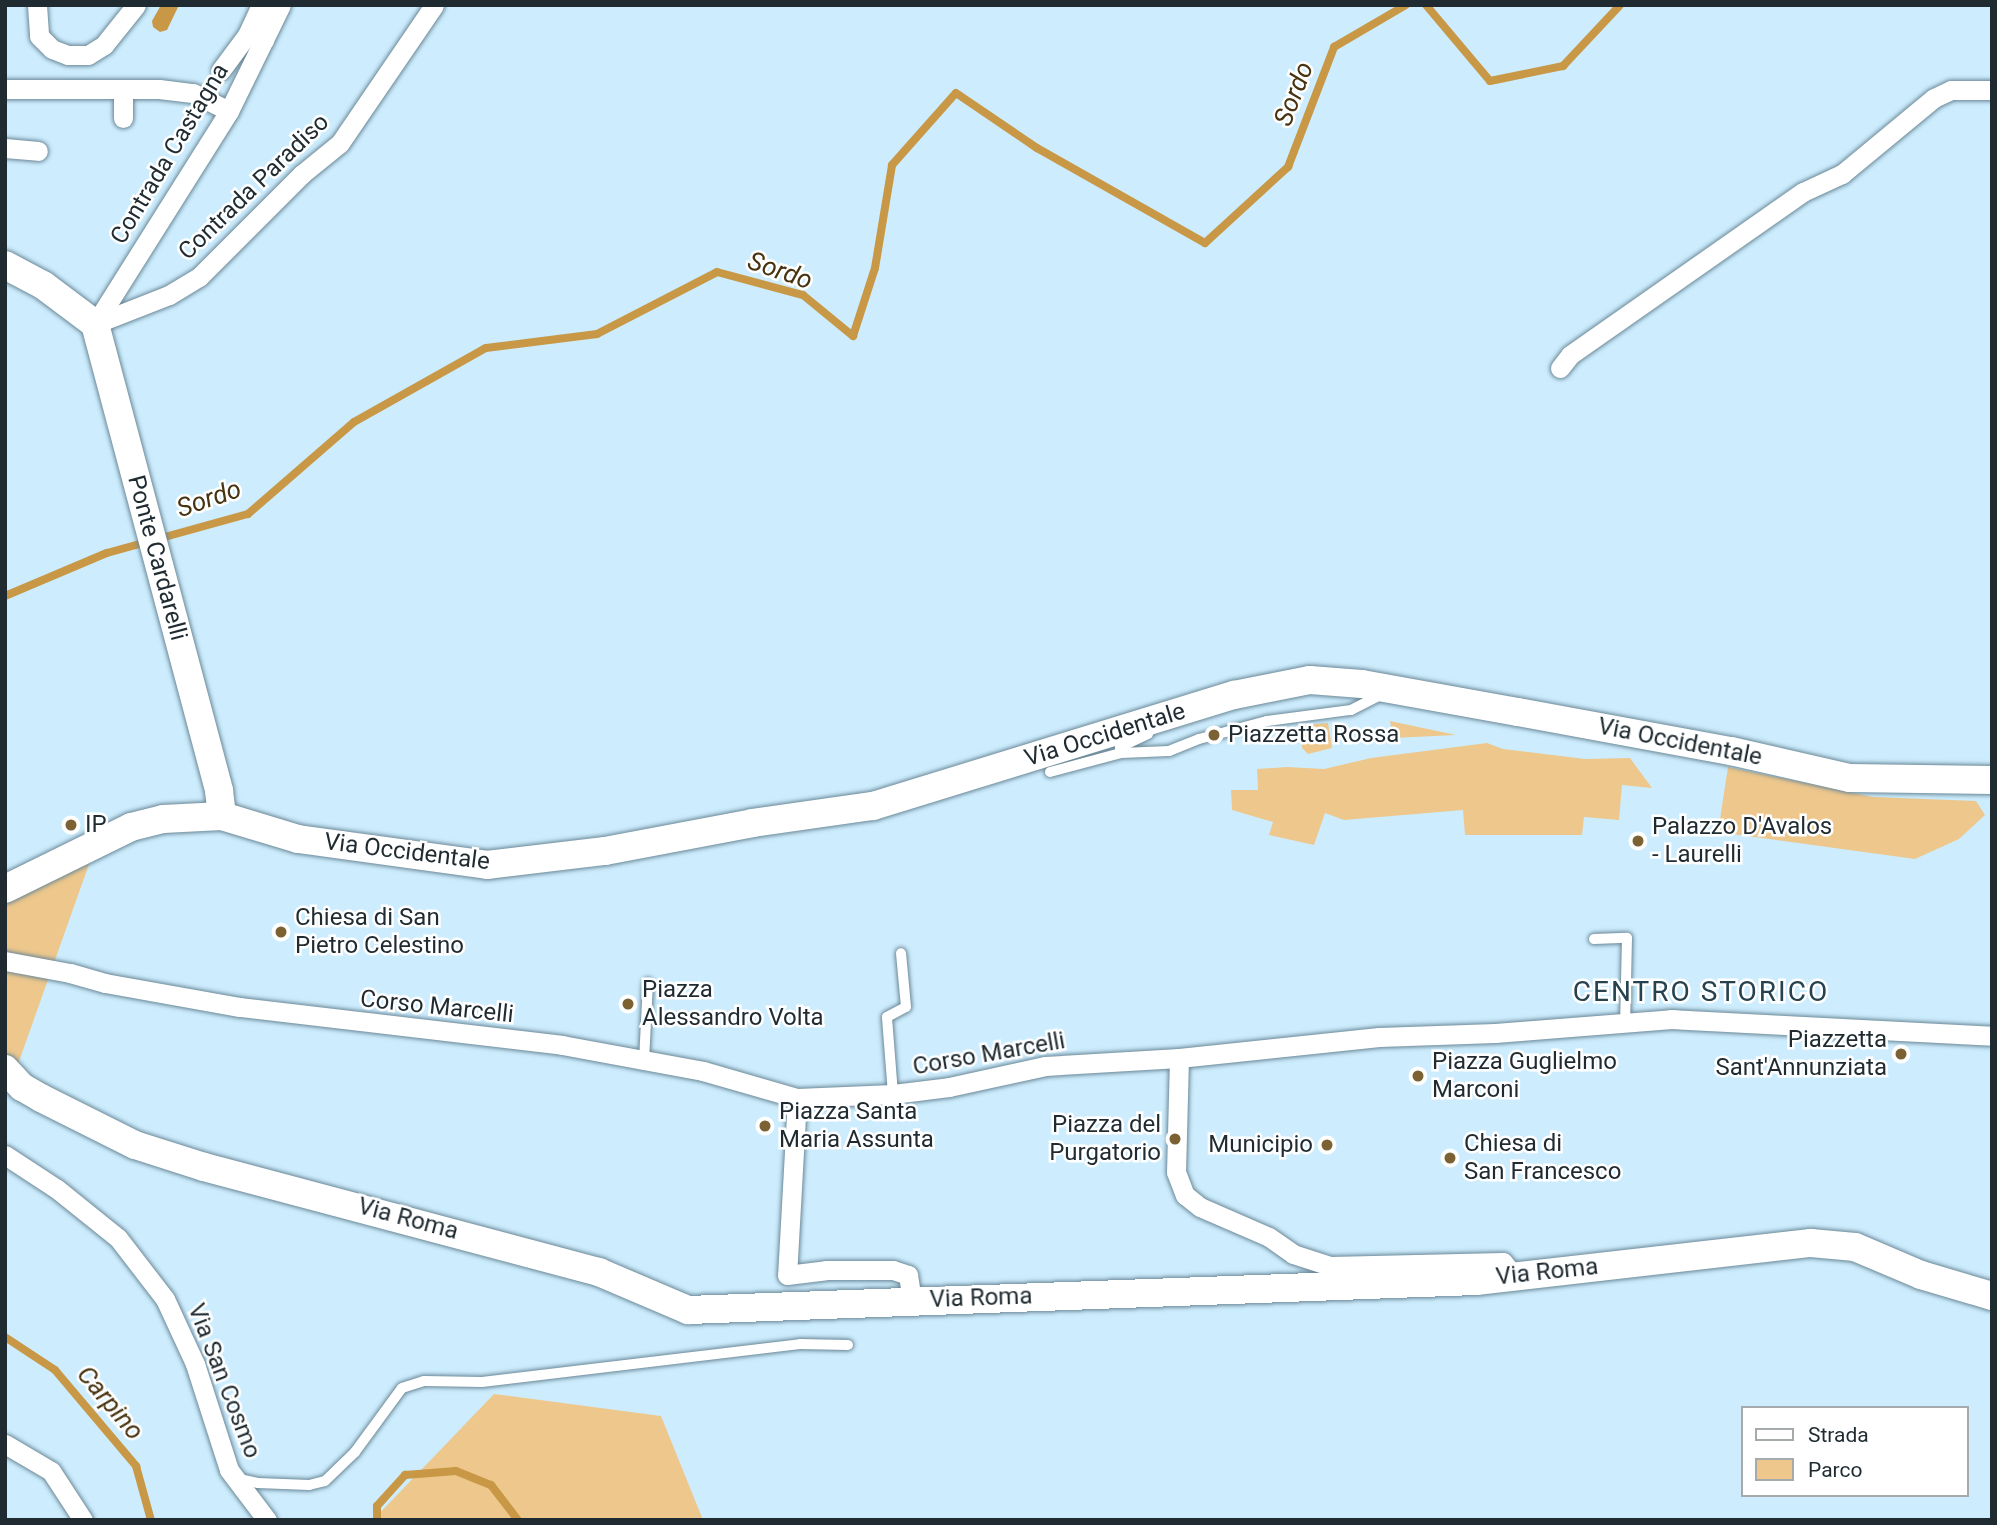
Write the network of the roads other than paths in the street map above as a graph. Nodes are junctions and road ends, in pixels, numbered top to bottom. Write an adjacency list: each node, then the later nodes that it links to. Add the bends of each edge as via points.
1 (37, 5): 2 (street, via 39,36 52,49 88,55 104,45)
2 (136, 5)
3 (261, 5): 6 (street)
4 (281, 5): 6 (street, Contrada Castagna)
5 (434, 5): 16 (street, Contrada Paradiso, via 340,143 302,174 199,277 169,295)
6 (256, 38): 7 (street); 11 (street, Contrada Castagna)
7 (220, 70)
8 (5, 89): 9 (street)
9 (123, 90): 11 (street, via 193,93); 12 (street)
10 (1992, 90): 17 (street, via 1951,90 1934,98 1842,174 1803,192 1570,355)
11 (229, 111): 16 (street, Contrada Castagna)
12 (123, 118)
13 (5, 148): 14 (street)
14 (38, 151)
15 (5, 265): 16 (main road, via 43,285)
16 (95, 324): 23 (main road, Ponte Cardarelli)
17 (1560, 368)
18 (1390, 689): 19 (main road, Via Occidentale, via 1310,680 1234,695); 20 (lane, via 1351,710 1267,721 1169,751); 22 (main road, Via Occidentale, via 1731,751 1850,778)
19 (1161, 718): 20 (lane, via 1153,732 1120,747); 23 (main road, Via Occidentale, via 873,806 606,851 487,865 298,839)
20 (1121, 753): 21 (lane)
21 (1051, 772)
22 (1992, 780)
23 (221, 803): 24 (main road, Via Occidentale, via 131,827)
24 (5, 889)
25 (1594, 939): 29 (lane, via 1627,938)
26 (901, 953): 34 (lane, via 906,1007 887,1017)
27 (5, 961): 32 (street, Corso Marcelli, via 240,1007 562,1045)
28 (648, 983): 32 (lane)
29 (1625, 1023): 30 (street, Corso Marcelli, via 1734,1020); 31 (street, Corso Marcelli, via 1379,1037)
30 (1992, 1036)
31 (1179, 1058): 34 (street, Corso Marcelli, via 1045,1066 1003,1078); 37 (street, via 1176,1172 1185,1195 1200,1207 1269,1237 1293,1254 1330,1266 1503,1262)
32 (644, 1062): 35 (street, Corso Marcelli, via 703,1071)
33 (5, 1069): 39 (main road, Via Roma, via 22,1087 135,1145 599,1272 688,1310)
34 (893, 1094): 35 (street, Corso Marcelli)
35 (797, 1098): 39 (street, via 787,1275 893,1270 908,1275)
36 (5, 1154): 42 (street, Via San Cosmo, via 118,1238 165,1299 195,1364 229,1470)
37 (1514, 1275): 38 (main road, Via Roma, via 1811,1243 1855,1247 1922,1275); 39 (main road, Via Roma, via 1475,1281)
38 (1992, 1296)
39 (912, 1300)
40 (848, 1345): 42 (lane, via 800,1344 482,1382 424,1381 402,1388 355,1452 325,1481 309,1485)
41 (5, 1444): 43 (street, via 51,1471)
42 (236, 1478): 44 (street, Via San Cosmo)
43 (83, 1520)
44 (267, 1520)

